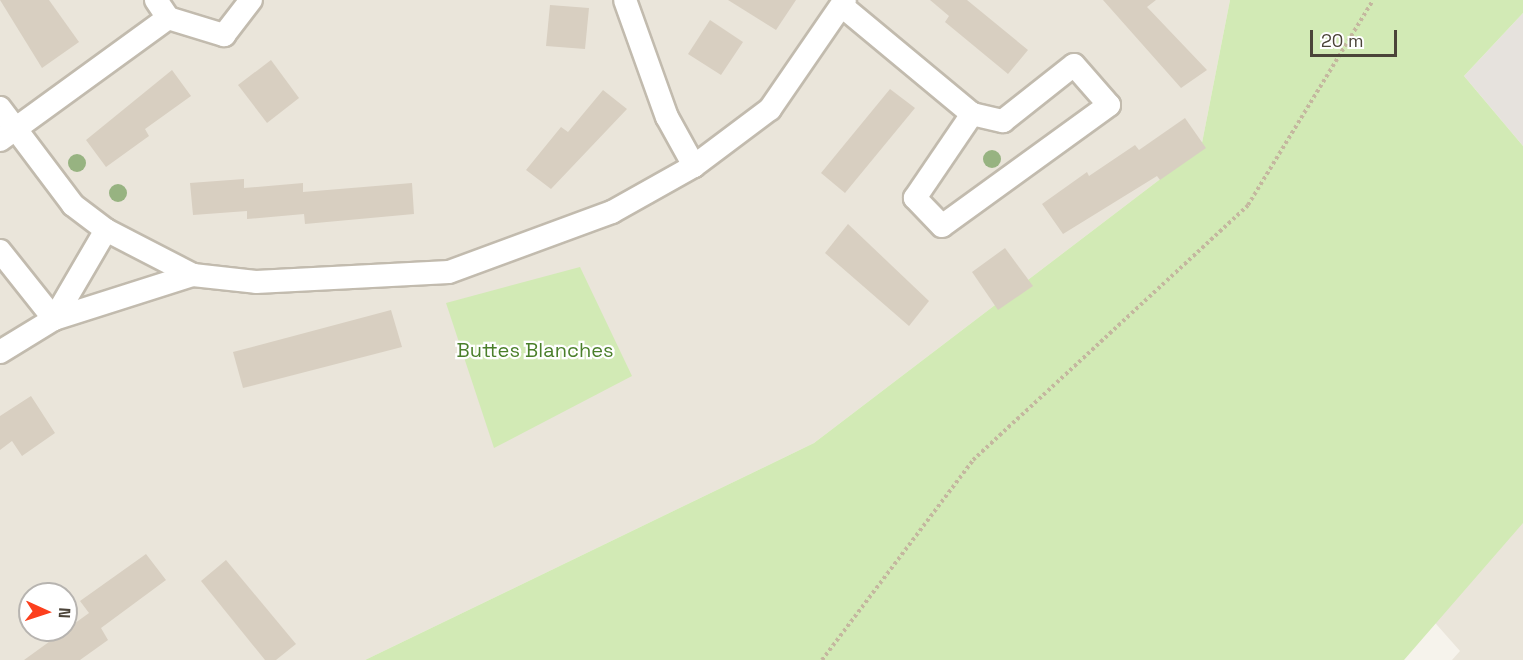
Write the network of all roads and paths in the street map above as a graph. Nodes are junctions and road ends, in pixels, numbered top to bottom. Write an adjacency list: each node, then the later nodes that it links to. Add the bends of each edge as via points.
1 (251, 0): 5 (street, via 224,35)
2 (625, 0): 9 (street, via 667,117)
3 (1373, 0): 15 (path, via 1248,205 973,460)
4 (844, 3): 7 (street); 9 (street, via 770,109)
5 (162, 9): 8 (street)
6 (0, 108): 8 (street)
7 (972, 114): 7 (street, via 915,198 942,226 1110,105 1074,65 1002,121)
8 (8, 135): 10 (street, via 73,205)
9 (694, 166): 12 (street, via 612,213 449,272 256,282)
10 (106, 230): 12 (street); 13 (street)
11 (0, 251): 13 (street)
12 (193, 274): 13 (street)
13 (54, 319): 14 (street)
14 (0, 352)
15 (822, 660)

